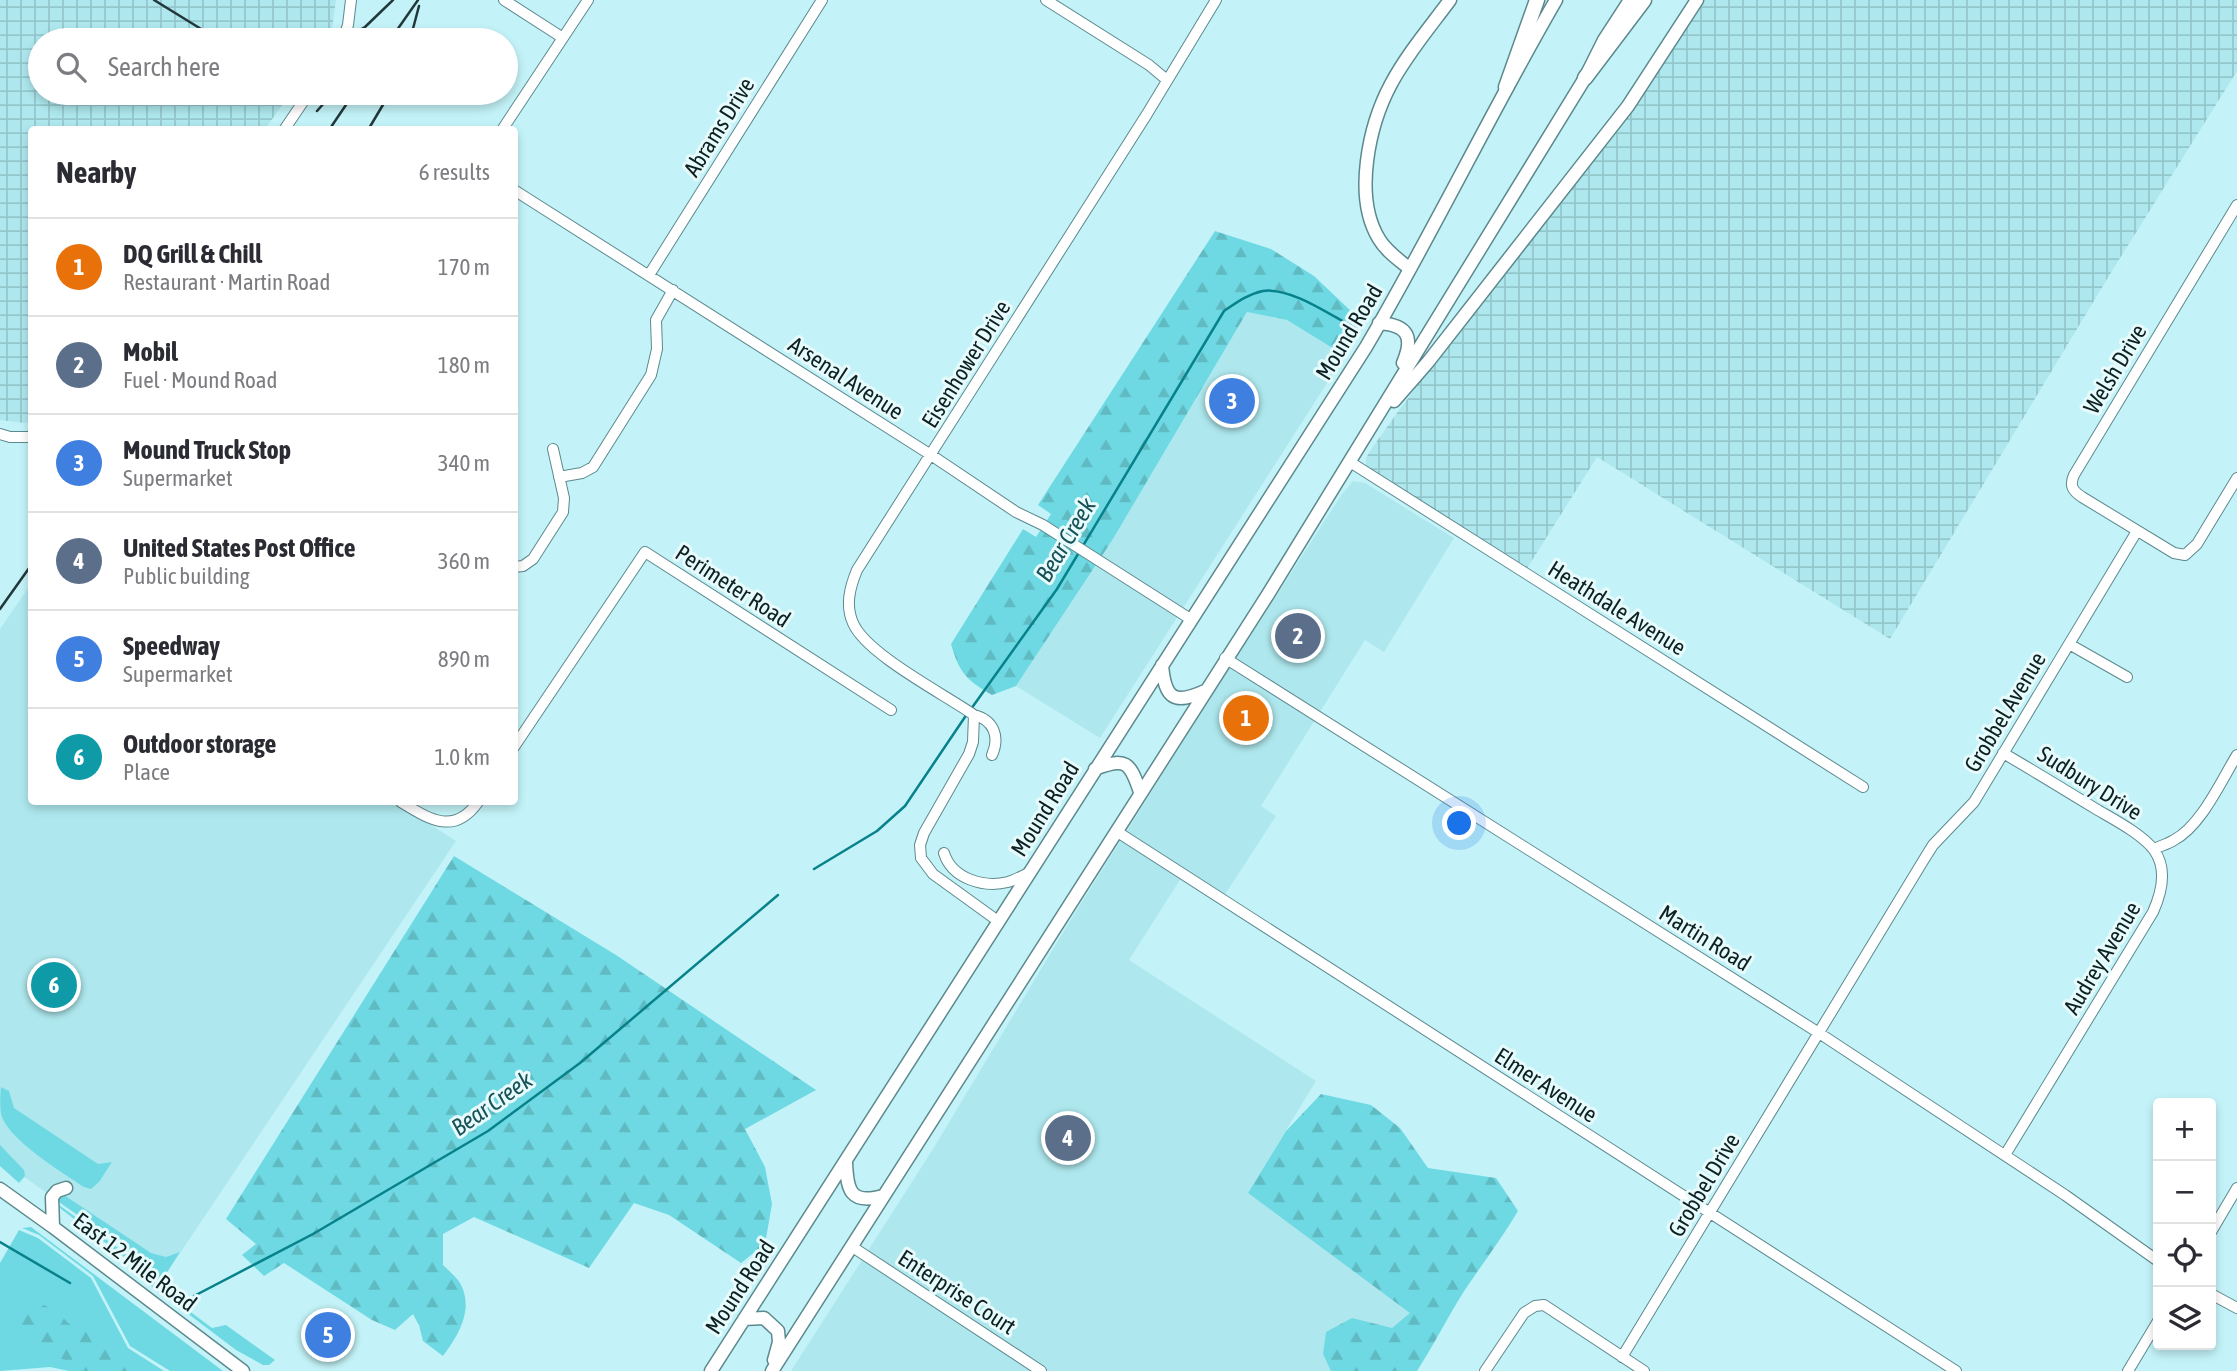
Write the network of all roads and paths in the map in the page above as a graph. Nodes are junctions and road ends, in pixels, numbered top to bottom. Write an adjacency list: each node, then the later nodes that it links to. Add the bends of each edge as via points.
1 (351, 0): 13 (street)
2 (504, 0): 14 (street)
3 (588, 0): 14 (street)
4 (822, 0): 24 (street, Abrams Drive)
5 (1046, 0): 16 (street)
6 (1216, 0): 16 (street, Eisenhower Drive)
7 (1450, 0): 23 (main road, Mound Road, via 1392,82 1370,146 1366,184 1372,223 1385,247)
8 (1537, 0): 17 (highway)
9 (1556, 0): 17 (main road, Mound Road)
10 (1630, 0): 15 (main road)
11 (1644, 0): 15 (highway)
12 (1696, 0): 28 (main road, via 1628,106 1428,362)
13 (347, 28)
14 (563, 38): 20 (street)
15 (1586, 78): 27 (main road)
16 (1167, 80): 32 (street, Eisenhower Drive)
17 (1506, 87): 23 (main road, Mound Road)
18 (301, 105): 19 (street)
19 (287, 126)
20 (505, 126)
21 (518, 193): 24 (street, Arsenal Avenue)
22 (2237, 205): 36 (street, Welsh Drive, via 2072,480 2077,494)
23 (1410, 269): 26 (main road, Mound Road)
24 (649, 275): 25 (street, Arsenal Avenue)
25 (673, 290): 32 (street, Arsenal Avenue); 34 (street, via 656,320 655,362 644,388 593,467)
26 (1380, 323): 27 (main road, via 1395,324 1408,337 1408,350); 38 (main road, Mound Road)
27 (1388, 399): 28 (main road)
28 (1373, 424): 33 (main road)
29 (0, 434): 30 (street)
30 (28, 437)
31 (553, 449): 34 (street)
32 (931, 455): 38 (street, Arsenal Avenue); 45 (street, Eisenhower Drive, via 857,570 848,604 853,625 866,641)
33 (1350, 462): 40 (main road); 51 (street, Heathdale Avenue)
34 (559, 477): 37 (street, via 563,512 533,559)
35 (2237, 478): 36 (street, via 2188,554 2174,553)
36 (2137, 531): 39 (street, Grobbel Avenue)
37 (518, 567)
38 (1192, 620): 41 (main road, Mound Road)
39 (2069, 644): 42 (street); 47 (street, Grobbel Avenue)
40 (1226, 658): 43 (main road); 60 (street, Martin Road)
41 (1162, 665): 43 (main road, via 1167,690 1174,696 1187,699); 50 (main road, Mound Road)
42 (2127, 677)
43 (1205, 691): 52 (main road)
44 (891, 710): 46 (street, Perimeter Road, via 645,552)
45 (974, 715): 48 (street, Eisenhower Drive, via 984,717 994,730 997,742); 59 (street, via 969,754 924,833 920,858 933,874)
46 (518, 741)
47 (2003, 753): 56 (street, Sudbury Drive, via 2115,820); 60 (street, Grobbel Avenue, via 1970,808 1928,853)
48 (992, 755)
49 (2237, 755): 56 (street, via 2186,831)
50 (1095, 769): 52 (main road, via 1119,761 1131,771); 58 (main road, Mound Road)
51 (1863, 787)
52 (1140, 792): 55 (main road)
53 (406, 805): 54 (street, via 443,822 458,820)
54 (476, 805)
55 (1116, 831): 66 (main road); 67 (street, Elmer Avenue)
56 (2154, 849): 61 (street, Audrey Avenue, via 2162,878 2154,912)
57 (944, 853): 58 (street, via 955,872 987,884 1009,882)
58 (1029, 873): 59 (main road, Mound Road)
59 (998, 921): 62 (main road, Mound Road)
60 (1819, 1033): 61 (street, Martin Road); 67 (street, Grobbel Drive)
61 (2005, 1155): 71 (street, Martin Road)
62 (846, 1161): 66 (main road, via 852,1194 868,1200); 74 (main road, Mound Road)
63 (66, 1188): 69 (main road, via 51,1201)
64 (2237, 1188): 68 (street)
65 (0, 1189): 69 (main road, East 12 Mile Road)
66 (883, 1196): 70 (main road)
67 (1710, 1213): 76 (street, Grobbel Drive); 83 (street, Elmer Avenue)
68 (2216, 1224)
69 (53, 1227): 77 (main road, East 12 Mile Road)
70 (851, 1246): 79 (main road); 80 (street, Enterprise Court)
71 (2153, 1257)
72 (2216, 1297): 73 (street)
73 (2237, 1308)
74 (744, 1319): 78 (main road, Mound Road); 79 (main road, via 764,1318 778,1331)
75 (2153, 1329): 84 (street)
76 (1622, 1357): 81 (street, via 1544,1305 1529,1308); 82 (street)
77 (243, 1371)
78 (711, 1371)
79 (772, 1371)
80 (1041, 1371)
81 (1485, 1371)
82 (1644, 1371)
83 (1956, 1371)
84 (2128, 1371)

